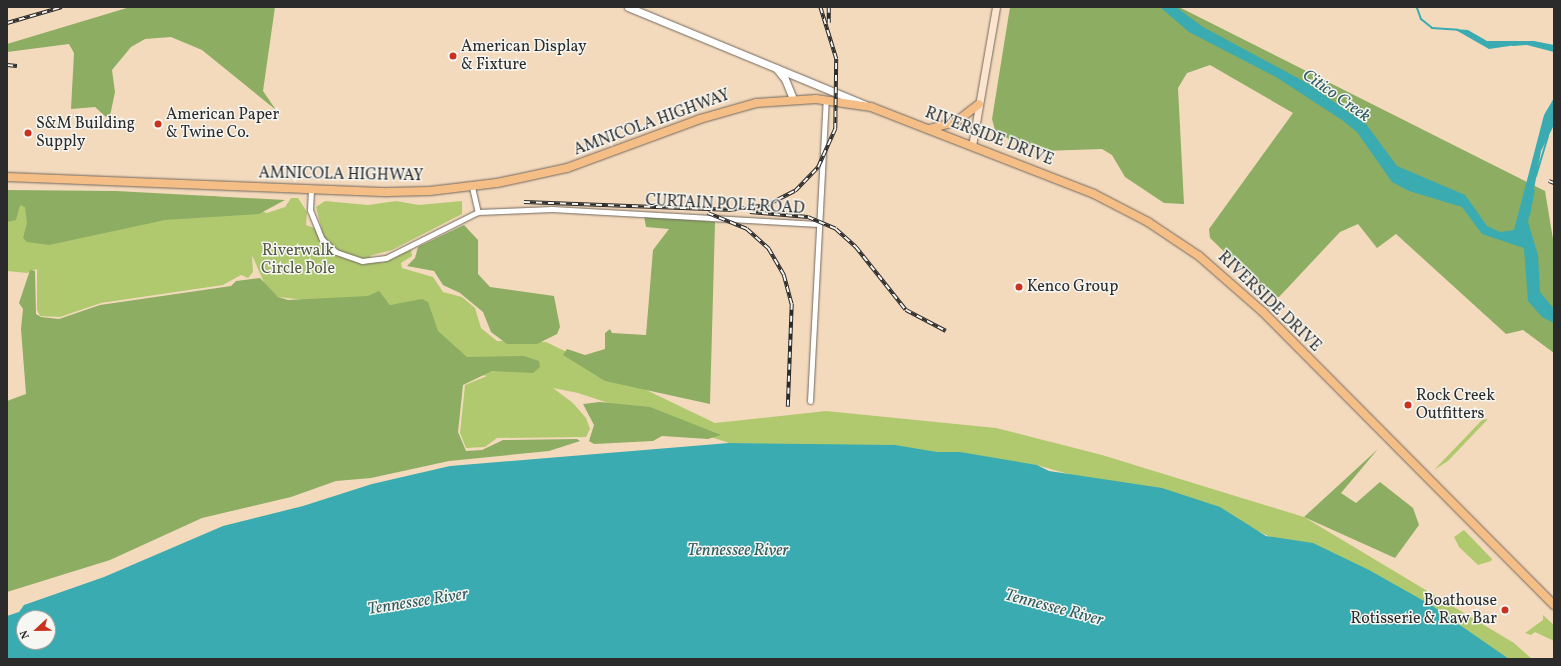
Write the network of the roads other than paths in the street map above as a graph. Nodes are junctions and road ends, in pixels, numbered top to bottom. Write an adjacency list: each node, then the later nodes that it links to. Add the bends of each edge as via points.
1 (628, 7): 3 (street)
2 (996, 7): 7 (main road)
3 (774, 66): 4 (street, via 785,79); 8 (street)
4 (793, 99): 5 (main road, AMNICOLA HIGHWAY); 12 (main road, AMNICOLA HIGHWAY, via 734,108 567,168)
5 (805, 99): 6 (main road, RIVERSIDE DRIVE)
6 (826, 99): 8 (main road, RIVERSIDE DRIVE); 15 (street)
7 (979, 104): 9 (main road, via 956,122); 10 (main road)
8 (871, 107): 9 (main road, RIVERSIDE DRIVE)
9 (929, 129): 10 (main road, RIVERSIDE DRIVE)
10 (972, 146): 17 (main road, RIVERSIDE DRIVE, via 1112,203 1166,233 1216,269)
11 (7, 177): 13 (main road, AMNICOLA HIGHWAY)
12 (472, 187): 13 (main road, AMNICOLA HIGHWAY, via 388,192); 14 (street)
13 (311, 190): 14 (street, via 310,210 322,239 336,252 362,261 386,258)
14 (478, 212): 15 (street, CURTAIN POLE ROAD, via 552,209)
15 (819, 224): 16 (street, CURTAIN POLE ROAD)
16 (810, 401)
17 (1554, 605)

